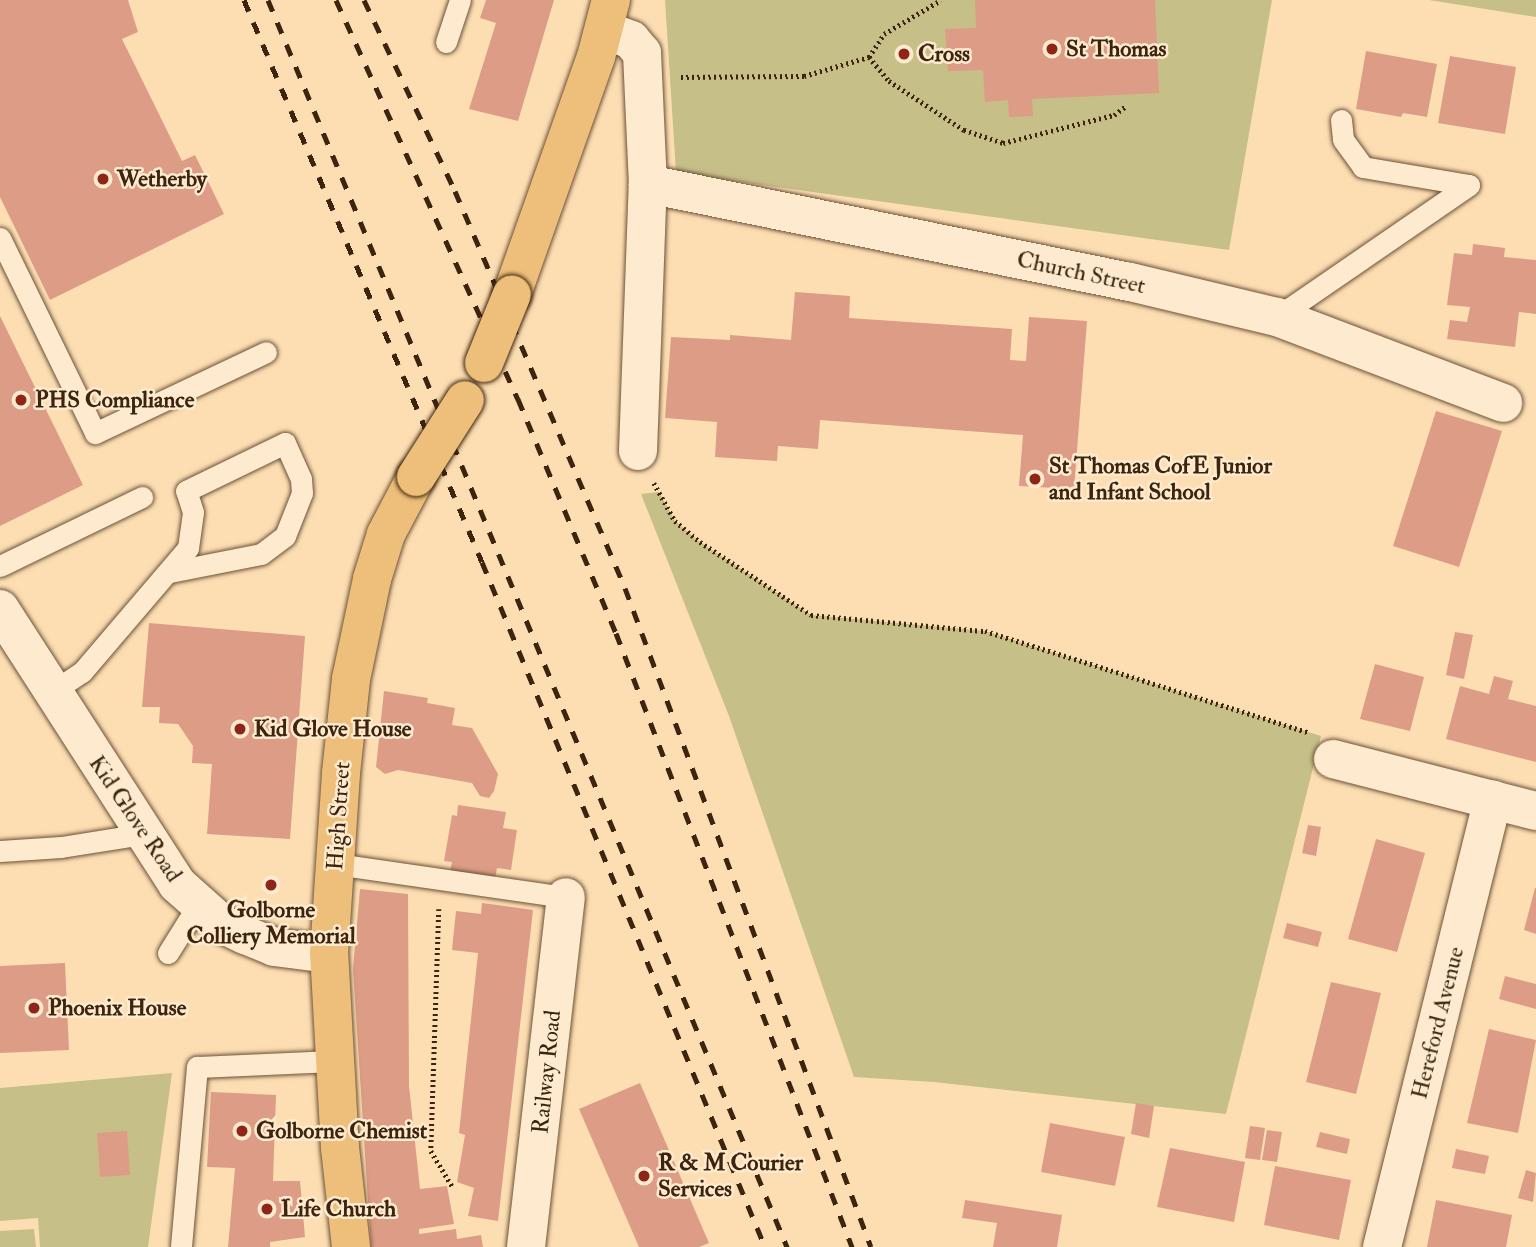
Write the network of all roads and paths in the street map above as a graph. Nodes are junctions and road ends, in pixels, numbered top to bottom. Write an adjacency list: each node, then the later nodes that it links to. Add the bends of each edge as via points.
1 (460, 0): 4 (lane)
2 (942, 0): 5 (path, via 884,34)
3 (608, 8): 6 (street, via 638,46); 25 (main road, High Street, bridge, via 512,294 484,363 386,534 351,679)
4 (446, 42)
5 (869, 57): 6 (path, via 804,76); 7 (path, via 889,81 964,130 1003,143 1114,115)
6 (645, 77): 9 (street)
7 (1126, 106)
8 (1341, 120): 11 (lane, via 1343,139 1363,167 1469,185)
9 (648, 184): 11 (street, Church Street, via 1130,282); 14 (street)
10 (0, 238): 12 (lane, via 95,433)
11 (1277, 317): 13 (street, Church Street)
12 (266, 352)
13 (1503, 403)
14 (638, 451): 20 (path, via 675,521 811,615 985,631 1321,736)
15 (142, 496): 16 (lane)
16 (0, 566)
17 (170, 572): 17 (lane, via 188,548 193,512 186,491 285,443 301,479 302,493 285,536 261,554); 19 (lane, via 82,672)
18 (0, 609): 19 (street, Kid Glove Road)
19 (52, 692): 23 (street, Kid Glove Road)
20 (1333, 759): 21 (street)
21 (1493, 800): 22 (street); 36 (street, Hereford Avenue)
22 (1536, 811)
23 (142, 834): 24 (lane, via 61,847); 28 (street, Kid Glove Road)
24 (0, 850)
25 (336, 864): 26 (lane); 30 (main road, High Street)
26 (440, 877): 27 (lane); 32 (path, via 431,1151)
27 (566, 897): 35 (street, Railway Road)
28 (198, 905): 29 (lane); 30 (street, Kid Glove Road, via 222,924 274,947)
29 (168, 953)
30 (329, 954): 31 (main road, High Street)
31 (334, 1061): 33 (lane, via 197,1067); 34 (main road, High Street)
32 (452, 1186)
33 (181, 1246)
34 (351, 1247)
35 (526, 1247)
36 (1382, 1247)

